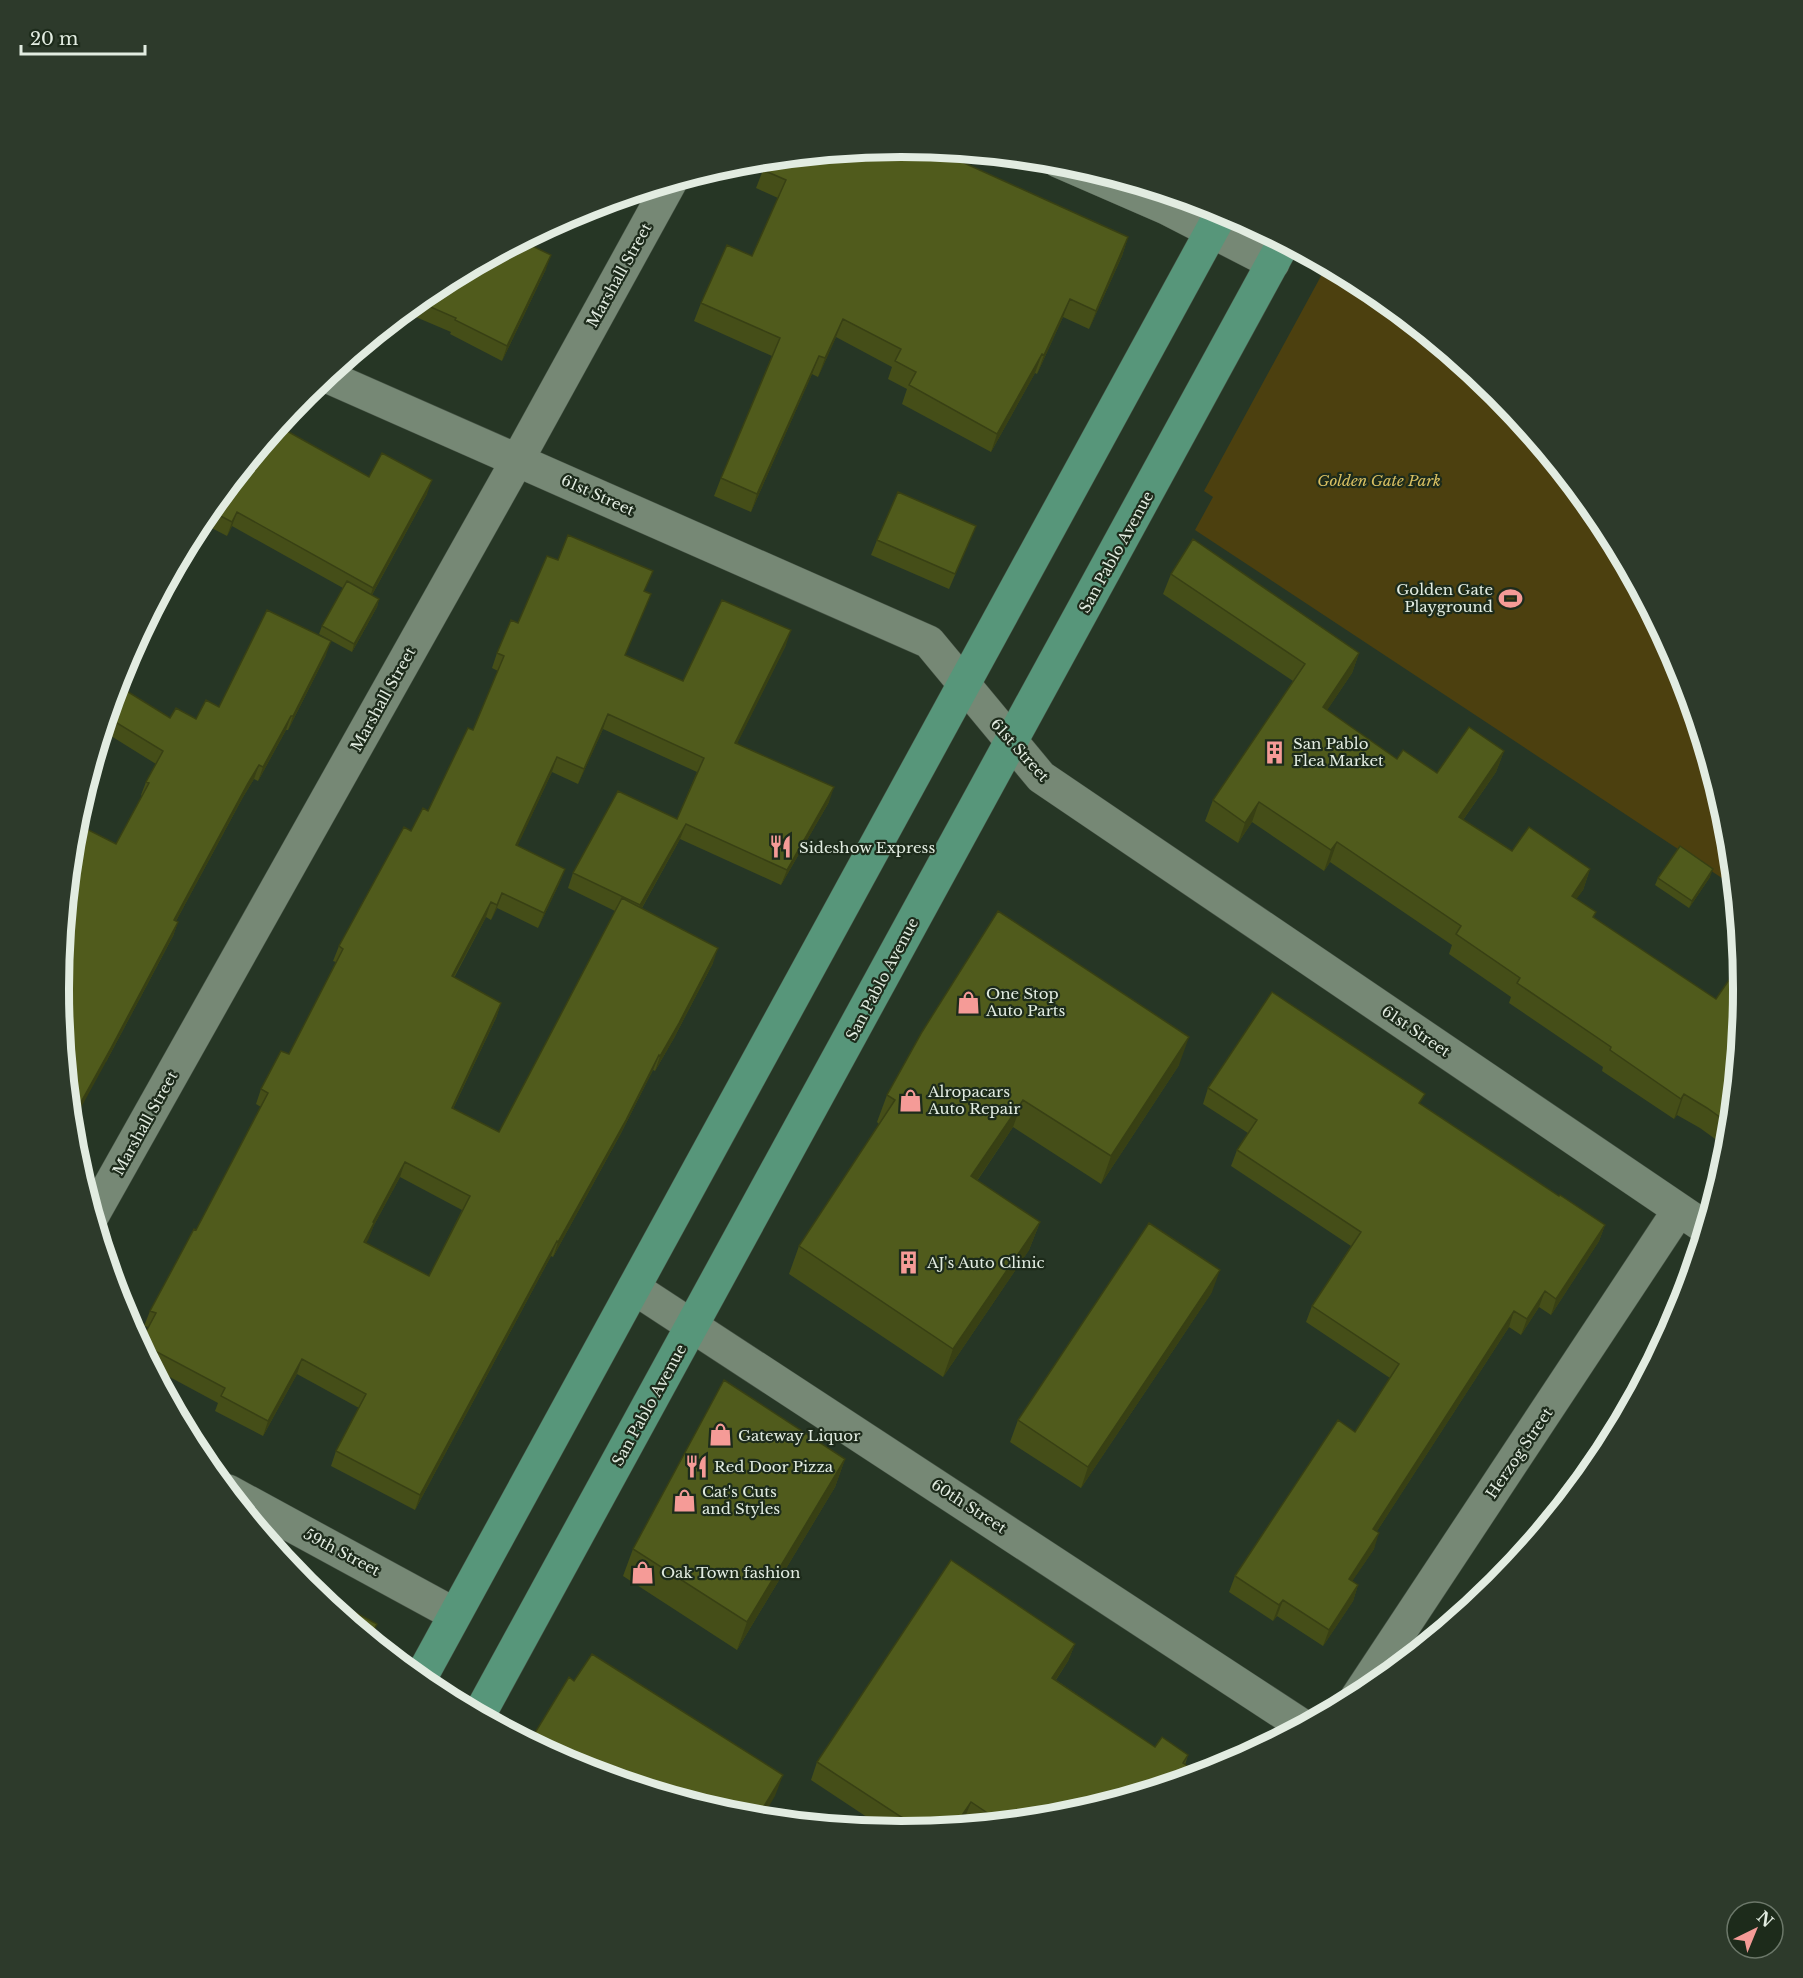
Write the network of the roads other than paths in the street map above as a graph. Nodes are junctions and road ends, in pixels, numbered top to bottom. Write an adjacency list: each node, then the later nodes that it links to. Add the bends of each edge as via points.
1 (1105, 182): 3 (street, via 1166,208)
2 (665, 191): 6 (street, Marshall Street)
3 (1217, 220): 4 (street); 7 (main road)
4 (1279, 253): 8 (main road, San Pablo Avenue)
5 (335, 380): 6 (street, 61st Street)
6 (518, 459): 7 (street, 61st Street, via 929,642); 9 (street, Marshall Street)
7 (963, 684): 8 (street, 61st Street); 11 (main road)
8 (1012, 742): 10 (street, 61st Street, via 1041,777); 12 (main road, San Pablo Avenue)
9 (98, 1207)
10 (1693, 1219): 16 (street, Herzog Street)
11 (634, 1288): 12 (street, 60th Street); 14 (main road)
12 (692, 1326): 17 (main road, San Pablo Avenue); 18 (street, 60th Street)
13 (244, 1500): 14 (street, 59th Street)
14 (454, 1614): 15 (main road)
15 (424, 1670)
16 (1373, 1675)
17 (482, 1708)
18 (1297, 1721)

